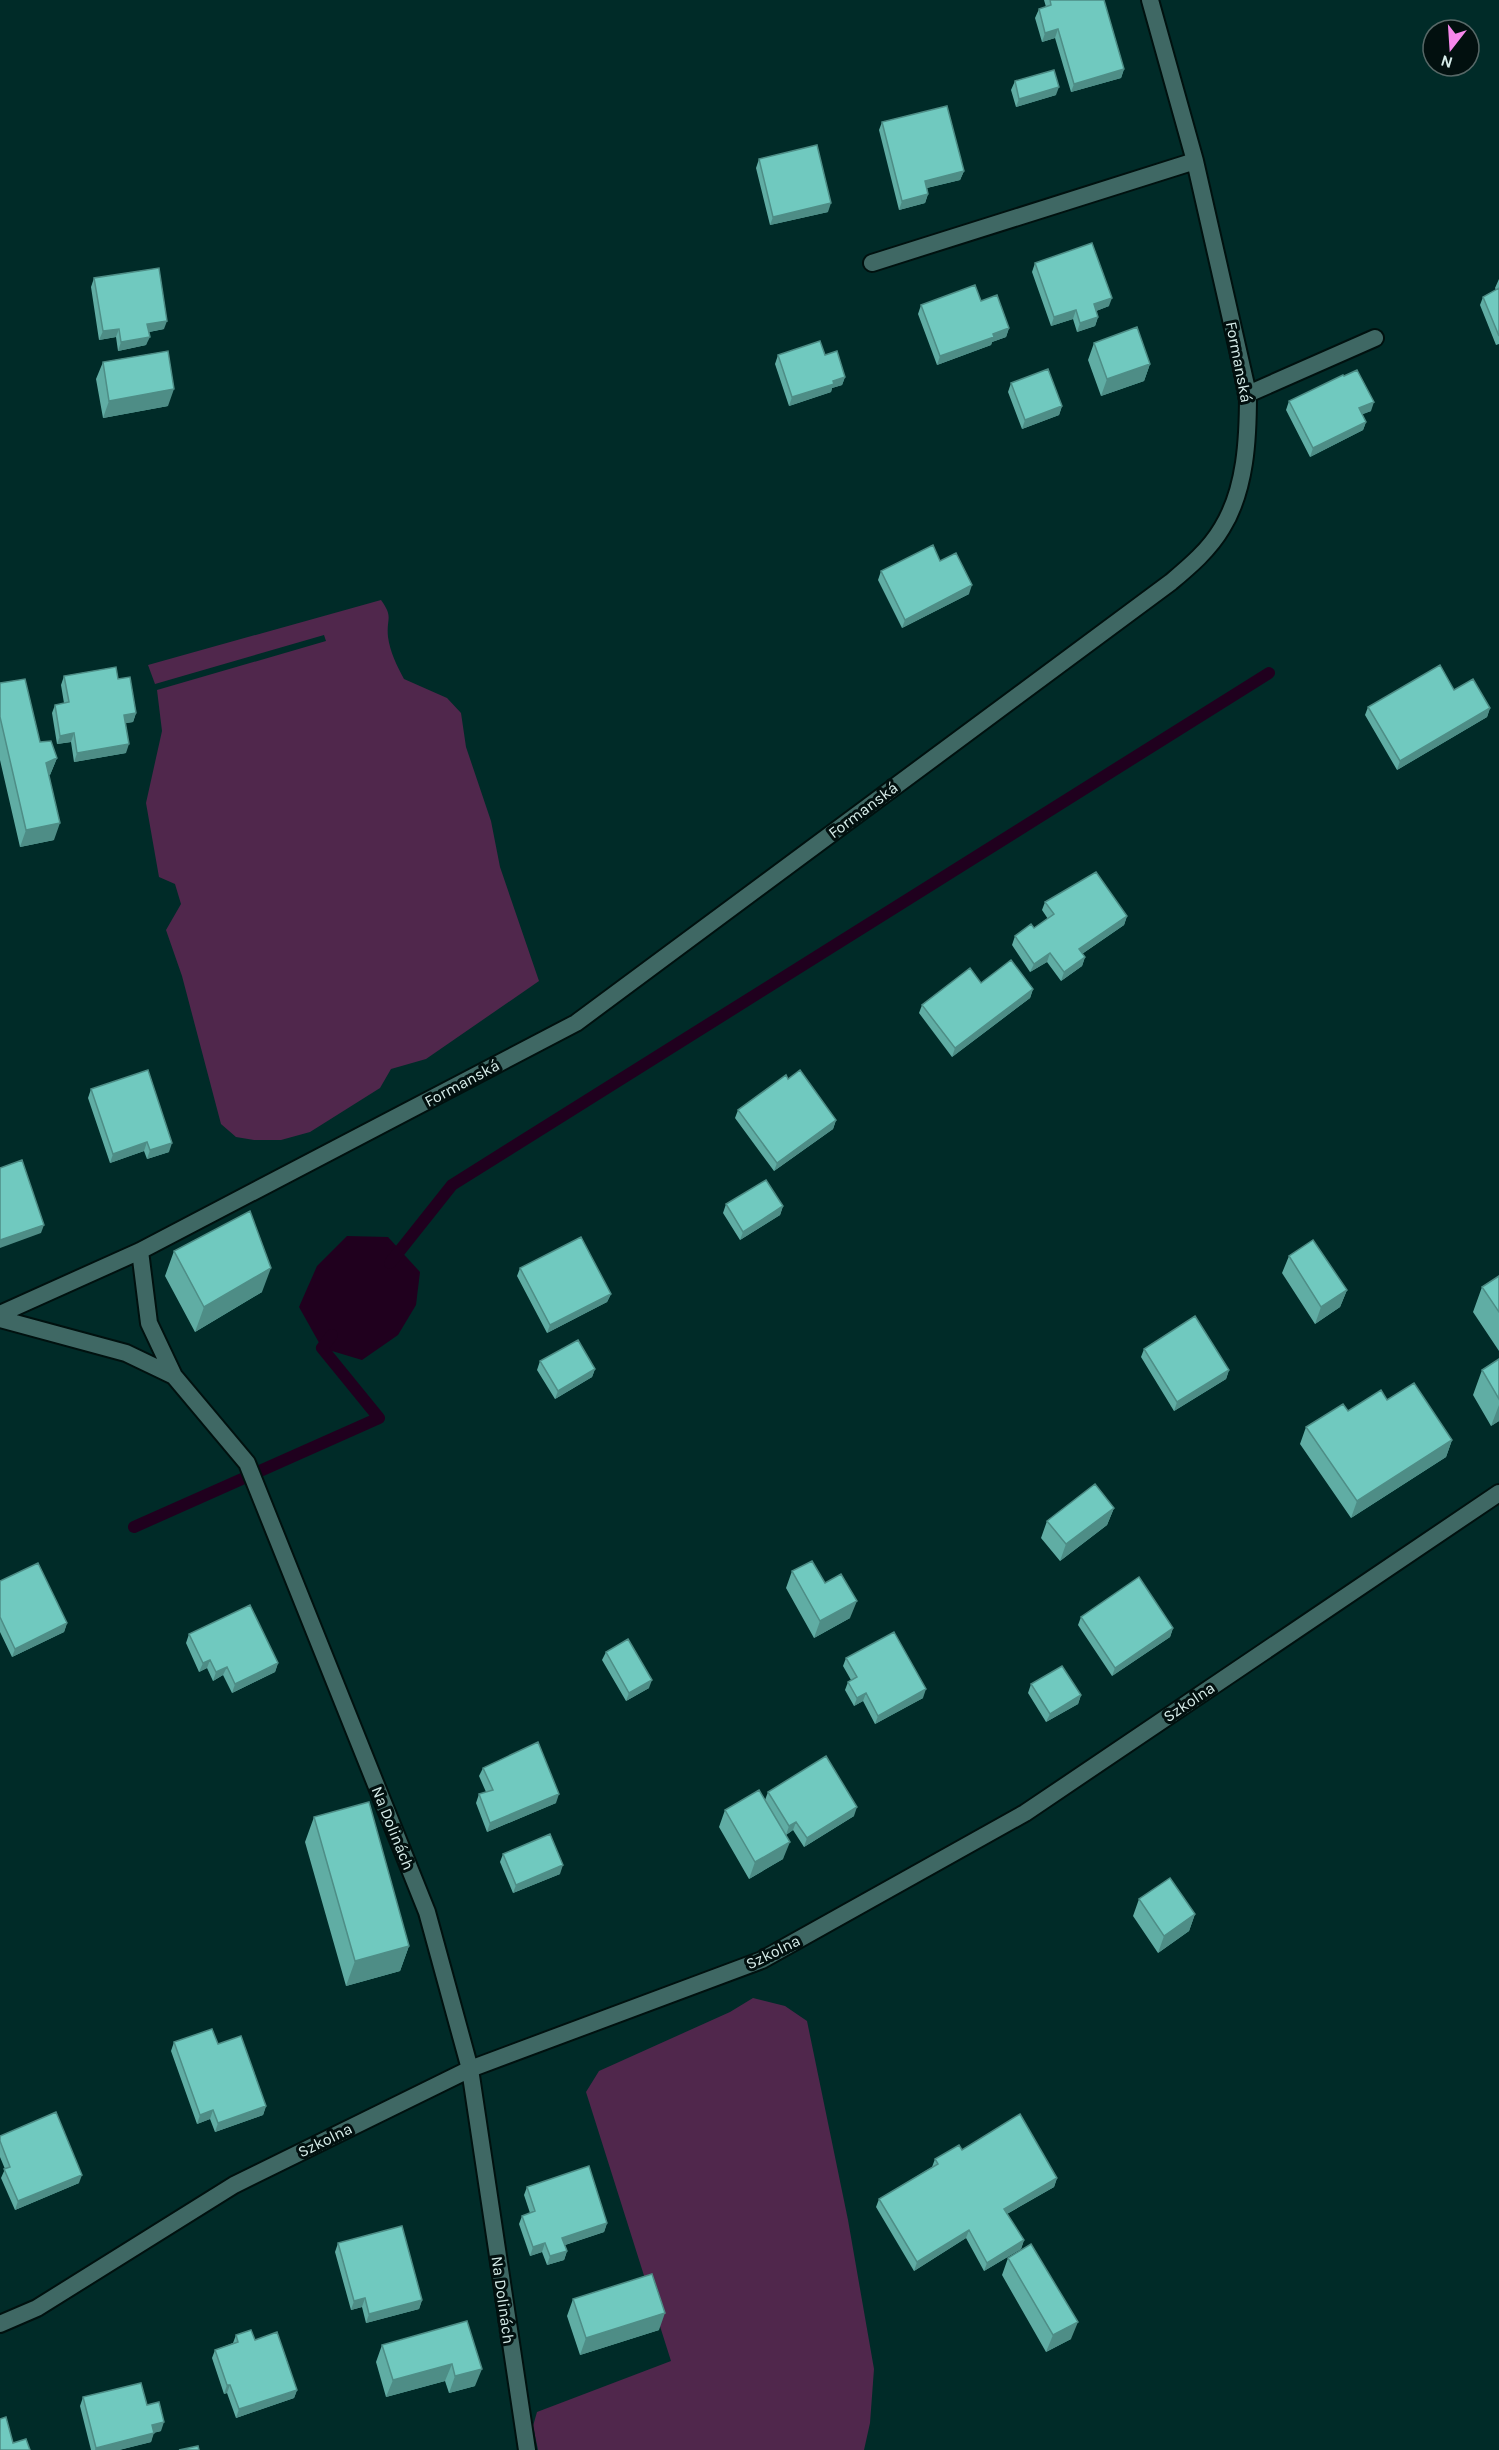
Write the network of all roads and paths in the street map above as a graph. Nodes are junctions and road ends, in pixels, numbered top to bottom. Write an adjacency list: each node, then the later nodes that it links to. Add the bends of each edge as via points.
1 (1150, 0): 2 (street, Formanská)
2 (1195, 161): 3 (street); 5 (street, Formanská)
3 (872, 263)
4 (1375, 338): 5 (street)
5 (1248, 394): 6 (street, Formanská, via 1248,433 1235,500 1211,543 1171,582 576,1023)
6 (140, 1251): 7 (street, Formanská); 9 (street, Na Dolinách, via 149,1323)
7 (0, 1314)
8 (0, 1320): 9 (street, via 126,1353)
9 (174, 1376): 11 (street, Na Dolinách, via 247,1463 264,1500 427,1912)
10 (1499, 1493): 11 (street, Szkolna, via 1025,1813 772,1955)
11 (470, 2069): 12 (street, Szkolna, via 234,2184 38,2308); 13 (street, Na Dolinách)
12 (0, 2324)
13 (527, 2450)

